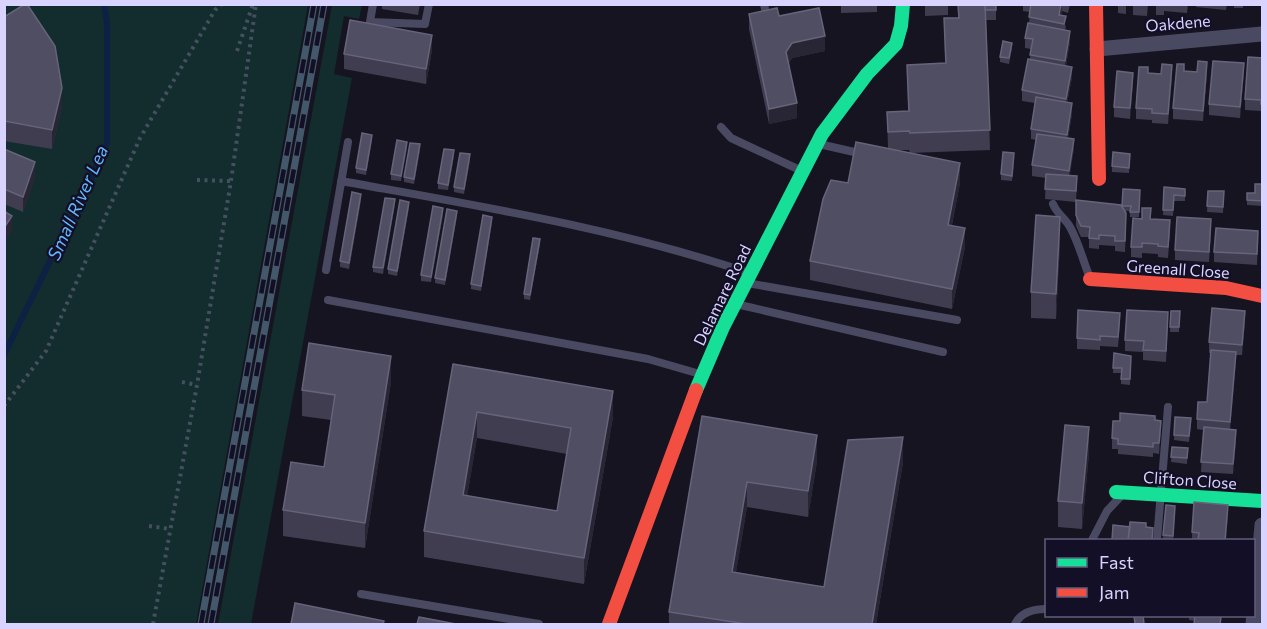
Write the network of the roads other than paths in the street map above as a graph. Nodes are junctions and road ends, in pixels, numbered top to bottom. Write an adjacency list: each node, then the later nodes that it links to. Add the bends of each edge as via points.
1 (373, 4): 2 (lane, via 370,22 425,24)
2 (429, 4)
3 (764, 4): 6 (lane)
4 (903, 4): 11 (street, Delamare Road, via 896,44 845,102)
5 (1096, 4): 8 (street)
6 (766, 14)
7 (1263, 34): 8 (street, Oakdene)
8 (1097, 49): 14 (street)
9 (720, 127): 13 (lane, via 731,138)
10 (348, 142): 15 (lane)
11 (818, 144): 12 (lane); 13 (street, Delamare Road)
12 (873, 156)
13 (803, 172): 18 (street, Delamare Road)
14 (1099, 179)
15 (341, 181): 17 (lane); 18 (lane, via 618,234 711,259)
16 (1053, 204): 19 (lane, via 1072,230)
17 (326, 270)
18 (748, 278): 22 (street, Delamare Road); 23 (lane)
19 (1090, 279): 20 (street, Greenall Close, via 1226,288)
20 (1263, 296)
21 (328, 300): 25 (lane, via 648,359)
22 (735, 303): 24 (lane); 25 (street, Delamare Road)
23 (957, 320)
24 (943, 352)
25 (702, 375): 37 (street, Delamare Road)
26 (1168, 407): 28 (lane)
27 (1120, 492): 28 (street, Clifton Close); 31 (lane)
28 (1160, 495): 29 (street, Clifton Close); 32 (lane)
29 (1263, 501)
30 (1263, 525): 34 (street)
31 (1093, 539)
32 (1157, 539)
33 (361, 594): 36 (lane)
34 (1259, 603): 39 (street)
35 (1045, 609): 38 (lane, via 1025,612)
36 (539, 624)
37 (609, 624)
38 (1015, 624)
39 (1253, 624)

